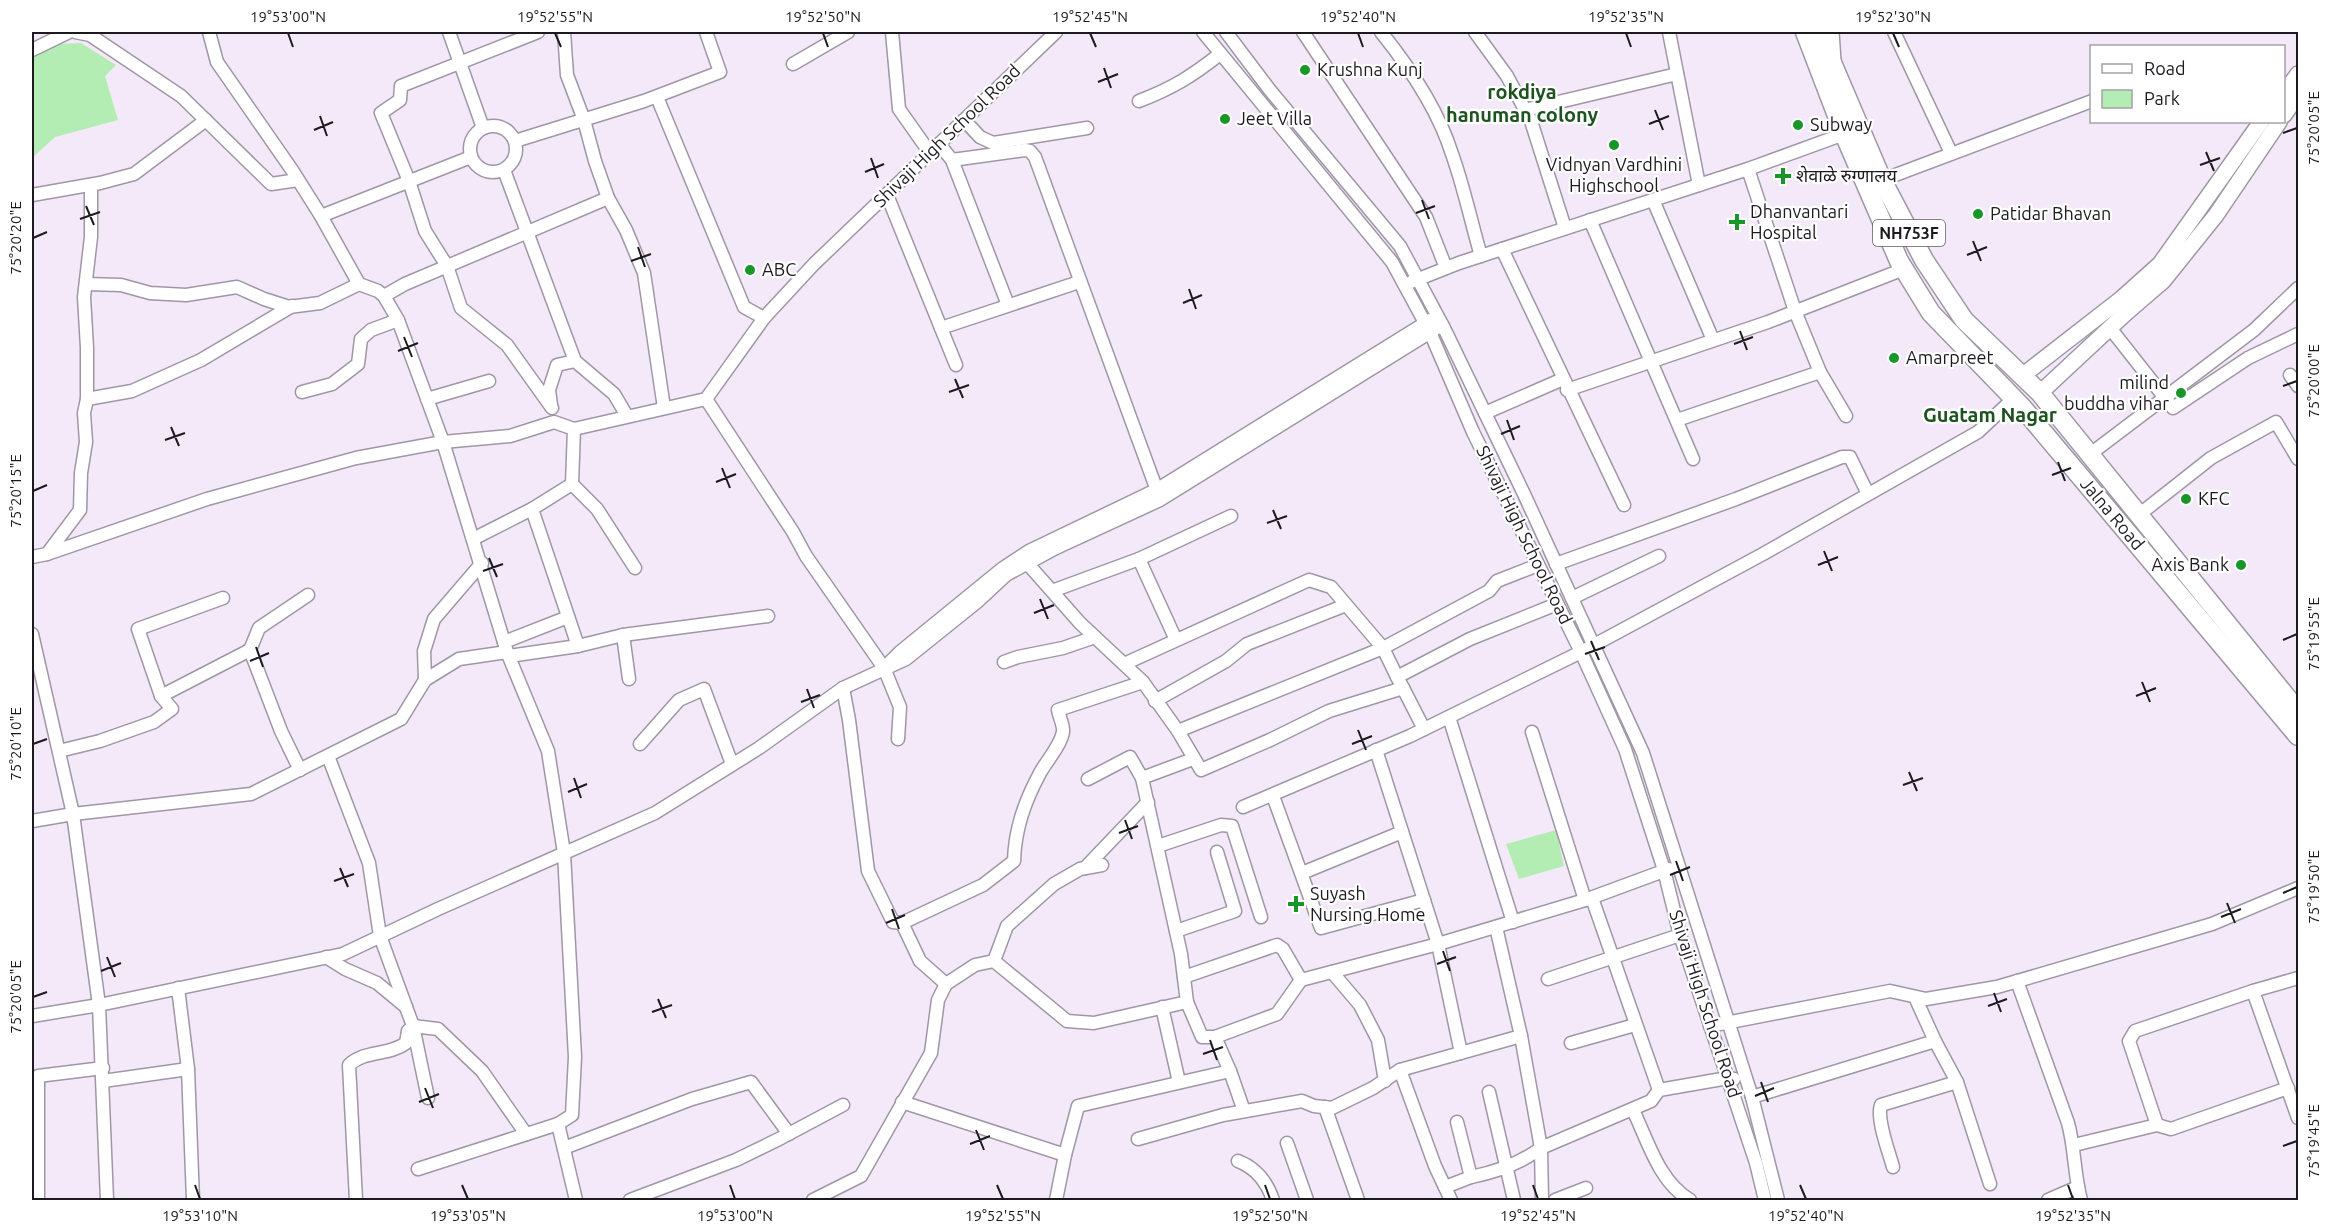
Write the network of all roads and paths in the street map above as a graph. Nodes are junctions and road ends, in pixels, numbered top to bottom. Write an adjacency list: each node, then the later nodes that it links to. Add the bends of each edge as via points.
1 (69, 32): 19 (street)
2 (75, 32): 33 (street, via 90,34 181,96)
3 (209, 32): 48 (street, via 217,62)
4 (449, 32): 21 (street)
5 (538, 32): 21 (street)
6 (564, 32): 34 (street, via 567,75)
7 (706, 32): 28 (street, via 720,72)
8 (848, 32): 22 (street)
9 (892, 32): 42 (street, via 899,109)
10 (1056, 32): 35 (street, Shivaji High School Road)
11 (1203, 32): 20 (street, Shivaji High School Road)
12 (1226, 32): 66 (street, Shivaji High School Road, via 1400,246)
13 (1303, 32): 64 (street, via 1426,217)
14 (1381, 32): 62 (street, via 1434,111 1452,152)
15 (1479, 32): 31 (street)
16 (1669, 32): 24 (street)
17 (1894, 32): 43 (street)
18 (1820, 34): 23 (highway, NH753F)
19 (32, 50)
20 (1220, 54): 29 (street, via 1184,81); 70 (street, Shivaji High School Road, via 1392,262)
21 (460, 63): 38 (street); 50 (street, via 401,86 400,99 381,113)
22 (793, 64)
23 (1826, 66): 40 (highway, Jalna Road / NH753F); 49 (highway, Jalna Road / NH753F)
24 (1677, 74): 31 (street); 52 (street)
25 (2298, 74): 26 (main road)
26 (2285, 90)
27 (2298, 94): 32 (main road)
28 (657, 97): 34 (street); 76 (street, via 744,307)
29 (1139, 101)
30 (2090, 101): 43 (street)
31 (1526, 110): 59 (street)
32 (2285, 113)
33 (206, 120): 48 (street, via 271,184); 51 (street, via 134,174)
34 (584, 120): 41 (street); 55 (street)
35 (964, 120): 39 (street, via 980,137 993,143); 42 (street, Shivaji High School Road)
36 (2260, 123): 89 (main road, via 2160,264)
37 (2278, 123): 81 (main road, via 2216,214 2163,281)
38 (483, 128): 41 (street, via 502,128); 44 (street, via 472,140)
39 (1087, 128)
40 (1844, 134): 46 (street); 65 (highway, Jalna Road / NH753F)
41 (515, 141): 47 (street, via 515,158)
42 (935, 148): 45 (street); 54 (street, Shivaji High School Road)
43 (1951, 153): 49 (street)
44 (471, 157): 47 (street, via 488,172); 50 (street)
45 (952, 160): 67 (street, via 1030,151); 73 (street)
46 (1748, 169): 52 (street); 75 (street)
47 (504, 170): 60 (street)
48 (298, 180): 57 (street)
49 (1882, 180): 89 (highway, Jalna Road / NH753F, via 1924,260 1964,320)
50 (409, 182): 57 (street); 63 (street, via 425,231)
51 (90, 185): 53 (street); 68 (street, via 91,237)
52 (1699, 185): 56 (street)
53 (32, 195)
54 (886, 195): 76 (street, Shivaji High School Road); 79 (street)
55 (608, 198): 60 (street); 101 (street, via 644,273)
56 (1653, 200): 58 (street); 83 (street)
57 (321, 216): 69 (street)
58 (1590, 220): 59 (street); 85 (street)
59 (1565, 228): 61 (street)
60 (527, 232): 63 (street); 84 (street)
61 (1502, 249): 62 (street); 91 (street)
62 (1480, 256): 64 (street)
63 (447, 266): 72 (street); 100 (street, via 461,308 507,345)
64 (1446, 268): 66 (street)
65 (1904, 269): 75 (street); 95 (highway, Jalna Road / NH753F, via 1931,313)
66 (1418, 279): 70 (street); 78 (street, Shivaji High School Road)
67 (1079, 282): 73 (street); 114 (street)
68 (86, 284): 74 (street, via 186,295 237,287); 97 (street)
69 (359, 284): 72 (street); 74 (street, via 320,303)
70 (1404, 285): 80 (street, Shivaji High School Road)
71 (2298, 288): 96 (street, via 2254,330)
72 (384, 296): 77 (street)
73 (1008, 305): 79 (street)
74 (292, 306): 97 (street, via 201,360 132,391)
75 (1795, 311): 83 (street); 87 (street)
76 (764, 318): 99 (street, Shivaji High School Road)
77 (398, 320): 93 (street, via 371,330 361,339 358,364 332,384); 98 (street)
78 (1439, 320): 80 (street); 102 (street, Shivaji High School Road)
79 (941, 328): 86 (street)
80 (1428, 328): 114 (street); 127 (street, Shivaji High School Road)
81 (2110, 328): 94 (main road); 96 (street)
82 (2298, 334): 96 (street, via 2248,358 2173,408)
83 (1713, 340): 85 (street)
84 (575, 361): 100 (street, via 557,365 549,390); 103 (street, via 614,394)
85 (1651, 361): 91 (street); 105 (street)
86 (956, 365)
87 (1820, 372): 104 (street); 105 (street)
88 (2290, 375): 92 (street)
89 (2022, 376): 94 (highway, Jalna Road / NH753F)
90 (489, 381): 98 (street)
91 (1565, 384): 102 (street); 115 (street)
92 (2298, 386)
93 (302, 392)
94 (2040, 393): 109 (highway, Jalna Road / NH753F)
95 (2014, 398): 113 (street, via 1978,432); 162 (highway, Jalna Road / NH753F)
96 (2164, 398): 109 (street)
97 (87, 399): 120 (street, via 80,510)
98 (427, 399): 108 (street)
99 (706, 399): 101 (street); 149 (street)
100 (552, 408): 106 (street)
101 (664, 408): 103 (street)
102 (1485, 413): 126 (street, Shivaji High School Road)
103 (627, 416): 107 (street)
104 (1846, 416)
105 (1677, 420): 110 (street)
106 (554, 422): 107 (street); 108 (street, via 510,436)
107 (574, 429): 112 (street)
108 (443, 442): 119 (street); 120 (street, via 356,458 207,499)
109 (2089, 455): 117 (highway, Jalna Road / NH753F)
110 (1693, 459)
111 (2298, 459): 117 (street, via 2276,422 2211,458)
112 (572, 484): 116 (street); 128 (street, via 597,509)
113 (1868, 494): 126 (street, via 1850,457 1842,457); 141 (street)
114 (1158, 495): 125 (street); 149 (street, via 1029,551 1003,568)
115 (1624, 505)
116 (532, 509): 119 (street); 136 (street)
117 (2140, 514): 157 (highway, Jalna Road / NH753F)
118 (1231, 516): 123 (street)
119 (473, 539): 124 (street)
120 (47, 554): 122 (street)
121 (1659, 556): 132 (street)
122 (32, 557)
123 (1139, 559): 129 (street); 140 (street)
124 (482, 563): 145 (street); 151 (street, via 434,619 424,651)
125 (1028, 563): 129 (street); 149 (street, via 1006,575 906,659)
126 (1556, 564): 132 (street, Shivaji High School Road)
127 (1538, 565): 134 (street, Shivaji High School Road); 143 (street, via 1497,581 1489,591)
128 (635, 568)
129 (1052, 591): 139 (street)
130 (308, 595): 144 (street, via 259,628)
131 (223, 598): 155 (street, via 138,629)
132 (1572, 598): 141 (street, Shivaji High School Road)
133 (1346, 604): 140 (street, via 1331,588 1309,580); 143 (street); 156 (street, via 1247,644 1226,661)
134 (1557, 604): 146 (street, Shivaji High School Road); 153 (street, via 1470,639)
135 (768, 616): 138 (street)
136 (568, 617): 142 (street); 145 (street)
137 (32, 634): 166 (street)
138 (623, 636): 142 (street); 150 (street)
139 (1095, 637): 147 (street); 148 (street)
140 (1176, 640): 148 (street)
141 (1593, 645): 146 (street); 183 (street, Shivaji High School Road, via 1643,753)
142 (578, 646): 145 (street)
143 (1383, 648): 153 (street); 160 (street)
144 (250, 650): 155 (street); 170 (street)
145 (507, 650): 151 (street, via 459,659); 181 (street, via 548,751)
146 (1581, 652): 158 (street); 185 (street, Shivaji High School Road, via 1625,749)
147 (1004, 662)
148 (1124, 664): 152 (street)
149 (885, 668): 154 (street); 163 (street, via 900,707)
150 (629, 679)
151 (425, 680): 167 (street, via 402,719)
152 (1143, 682): 156 (street); 192 (street, via 1058,710 1063,731 1024,805 1015,837 1014,861 983,885)
153 (1400, 683): 159 (street); 168 (street, via 1201,770)
154 (843, 688): 169 (street); 192 (street, via 868,871 893,922)
155 (161, 696): 166 (street, via 172,709 154,723)
156 (1155, 701): 160 (street)
157 (2298, 711)
158 (1449, 717): 159 (street); 191 (street)
159 (1424, 729): 165 (street)
160 (1178, 731): 168 (street)
161 (1532, 732): 188 (street)
162 (2298, 736)
163 (898, 739)
164 (640, 744): 169 (street, via 679,700 704,689)
165 (1376, 750): 173 (street); 178 (street)
166 (59, 751): 176 (street)
167 (328, 756): 170 (street); 196 (street, via 369,863)
168 (1193, 759): 171 (street)
169 (732, 765): 181 (street, via 655,813)
170 (300, 770): 176 (street, via 251,794)
171 (1142, 778): 172 (street, via 1130,757); 174 (street)
172 (1088, 779)
173 (1273, 796): 175 (street); 186 (street)
174 (1148, 802): 179 (street); 184 (street)
175 (1243, 807)
176 (73, 814): 177 (street); 212 (street)
177 (32, 821)
178 (1402, 831): 186 (street); 189 (street)
179 (1158, 846): 190 (street, via 1221,825 1232,826); 194 (street)
180 (1217, 852): 194 (street, via 1235,911)
181 (564, 853): 196 (street); 246 (street, via 575,1057 572,1115)
182 (1102, 865): 184 (street)
183 (1679, 865): 185 (street); 216 (street, Shivaji High School Road)
184 (1085, 868): 200 (street, via 1054,884 1007,926)
185 (1664, 870): 188 (street); 195 (street, Shivaji High School Road)
186 (1302, 873): 189 (street, via 1321,928)
187 (2298, 888): 206 (street, via 2212,924)
188 (1589, 899): 191 (street); 199 (street)
189 (1424, 900): 197 (street)
190 (1261, 917)
191 (1513, 922): 193 (street)
192 (902, 923): 207 (street, via 920,961)
193 (1496, 927): 197 (street); 220 (street)
194 (1176, 931): 202 (street)
195 (1680, 935): 199 (street); 219 (street, Shivaji High School Road)
196 (380, 936): 198 (street, via 343,954); 213 (street)
197 (1437, 944): 201 (street); 224 (street)
198 (326, 957): 208 (street); 213 (street, via 377,983)
199 (1612, 957): 204 (street); 217 (street)
200 (994, 961): 207 (street, via 975,965); 214 (street, via 1067,1021 1094,1023)
201 (1332, 972): 205 (street); 230 (street, via 1360,1005 1378,1040)
202 (1184, 977): 205 (street, via 1277,945); 211 (street)
203 (2298, 978): 209 (street)
204 (1548, 979)
205 (1301, 980): 221 (street, via 1277,1014)
206 (2017, 981): 210 (street, via 1926,999); 252 (street)
207 (946, 984): 241 (street, via 938,1000 931,1053)
208 (178, 988): 212 (street); 225 (street)
209 (2253, 991): 234 (street); 247 (street, via 2135,1030 2129,1041)
210 (1916, 997): 216 (street, via 1890,991); 222 (street)
211 (1187, 1002): 214 (street); 221 (street, via 1202,1037)
212 (99, 1005): 215 (street); 228 (street)
213 (406, 1007): 218 (street)
214 (1162, 1007): 231 (street)
215 (32, 1016)
216 (1728, 1022): 219 (street); 232 (street, Shivaji High School Road)
217 (1635, 1025): 223 (street); 235 (street)
218 (413, 1026): 238 (street); 248 (street, via 438,1029 482,1071); 269 (street, via 406,1043 397,1050 356,1058 349,1065)
219 (1710, 1026): 229 (street, Shivaji High School Road)
220 (1521, 1036): 224 (street); 254 (street)
221 (1215, 1037): 226 (street)
222 (1935, 1041): 233 (street); 237 (street)
223 (1571, 1043)
224 (1461, 1053): 227 (street)
225 (189, 1069): 228 (street); 268 (street)
226 (1230, 1071): 231 (street); 243 (street)
227 (1400, 1071): 230 (street); 263 (street)
228 (103, 1075): 256 (street, via 38,1076); 267 (street)
229 (1728, 1078): 232 (street); 235 (street); 282 (street, Shivaji High School Road)
230 (1385, 1081): 240 (street, via 1332,1108)
231 (1179, 1082): 255 (street, via 1078,1106)
232 (1747, 1082): 237 (street, Shivaji High School Road)
233 (1958, 1082): 259 (street, via 1881,1105 1881,1121); 262 (street)
234 (2288, 1088): 244 (street); 247 (street, via 2171,1129)
235 (1659, 1090): 242 (street, via 1651,1101)
236 (1489, 1092): 258 (street)
237 (1752, 1097): 283 (street, Shivaji High School Road)
238 (428, 1098)
239 (843, 1105): 249 (street)
240 (1325, 1107): 243 (street, via 1302,1101); 276 (street)
241 (900, 1108): 255 (street); 272 (street, via 861,1176)
242 (1633, 1110): 254 (street); 281 (street, via 1663,1173 1677,1192)
243 (1244, 1111): 250 (street)
244 (2298, 1118)
245 (1457, 1122): 261 (street)
246 (558, 1124): 248 (street); 253 (street)
247 (2157, 1125): 252 (street)
248 (526, 1134): 260 (street)
249 (789, 1134): 253 (street, via 751,1082 692,1099); 271 (street, via 736,1160)
250 (1138, 1139)
251 (1287, 1143): 275 (street)
252 (2074, 1144): 264 (street)
253 (564, 1148): 270 (street)
254 (1541, 1148): 258 (street); 279 (street)
255 (1065, 1155): 273 (street)
256 (34, 1158): 266 (street)
257 (1238, 1161): 274 (street, via 1249,1165 1268,1184)
258 (1506, 1167): 261 (street); 278 (street)
259 (1893, 1167)
260 (418, 1169)
261 (1471, 1177): 263 (street)
262 (1990, 1184)
263 (1445, 1187): 277 (street)
264 (2078, 1187): 284 (street); 285 (street)
265 (1586, 1188): 280 (street)
266 (38, 1200)
267 (107, 1200)
268 (193, 1200)
269 (356, 1200)
270 (576, 1200)
271 (630, 1200)
272 (813, 1200)
273 (1056, 1200)
274 (1273, 1200)
275 (1307, 1200)
276 (1358, 1200)
277 (1451, 1200)
278 (1514, 1200)
279 (1542, 1200)
280 (1555, 1200)
281 (1690, 1200)
282 (1765, 1200)
283 (1778, 1200)
284 (2048, 1200)
285 (2081, 1200)

